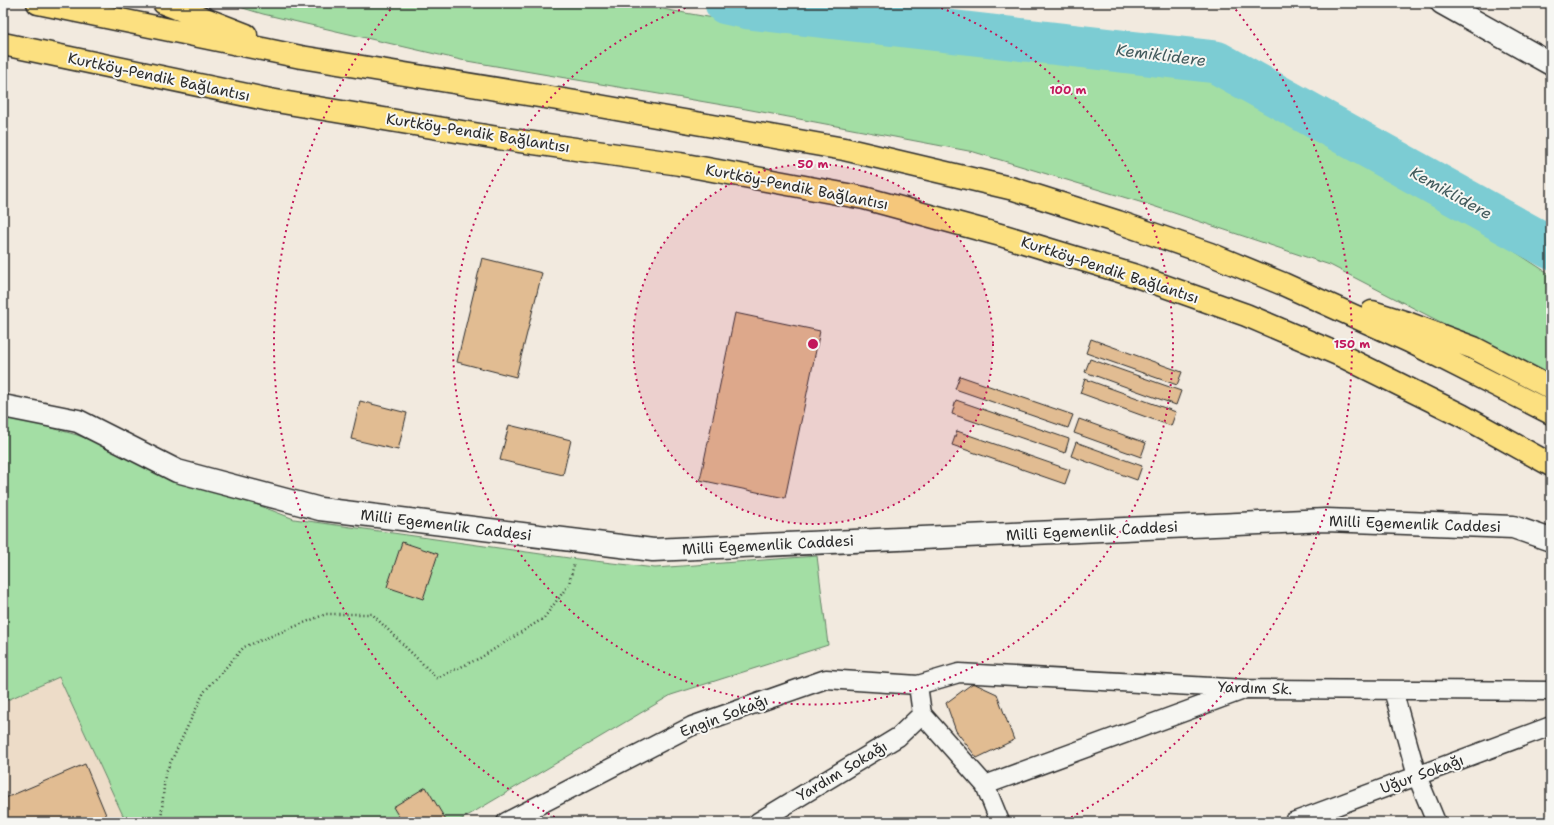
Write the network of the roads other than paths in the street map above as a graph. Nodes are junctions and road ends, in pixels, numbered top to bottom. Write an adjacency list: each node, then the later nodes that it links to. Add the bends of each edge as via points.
1 (38, 3): 5 (highway)
2 (164, 3): 5 (highway)
3 (1442, 3): 6 (street)
4 (3, 44): 11 (highway, Kurtköy-Pendik Bağlantısı, via 270,100 498,138 680,164 879,202 1136,276 1246,315 1340,355 1461,414)
5 (301, 57): 7 (highway, via 844,148 1014,190 1118,222 1210,254)
6 (1551, 64)
7 (1282, 284): 8 (highway, via 1407,323 1474,348); 10 (highway, via 1409,341)
8 (1551, 388)
9 (3, 406): 12 (street, Milli Egemenlik Caddesi, via 78,421 177,471 320,509 653,550 1326,520 1513,527)
10 (1551, 414)
11 (1551, 465)
12 (1551, 540)
13 (959, 672): 14 (street, Engin Sokağı); 15 (street, Yardım Sk.)
14 (918, 685): 18 (street); 22 (street, Engin Sokağı, via 826,679 692,726)
15 (1247, 689): 16 (street, Yardım Sk.); 21 (street)
16 (1393, 690): 17 (street, Yardım Sk.); 20 (street)
17 (1551, 691)
18 (922, 714): 21 (street); 23 (street, Yardım Sokağı, via 898,737)
19 (1551, 726): 20 (street, Uğur Sokağı)
20 (1417, 776): 25 (street, Uğur Sokağı); 26 (street)
21 (985, 785): 24 (street)
22 (506, 822)
23 (758, 822)
24 (1000, 822)
25 (1293, 822)
26 (1436, 822)

